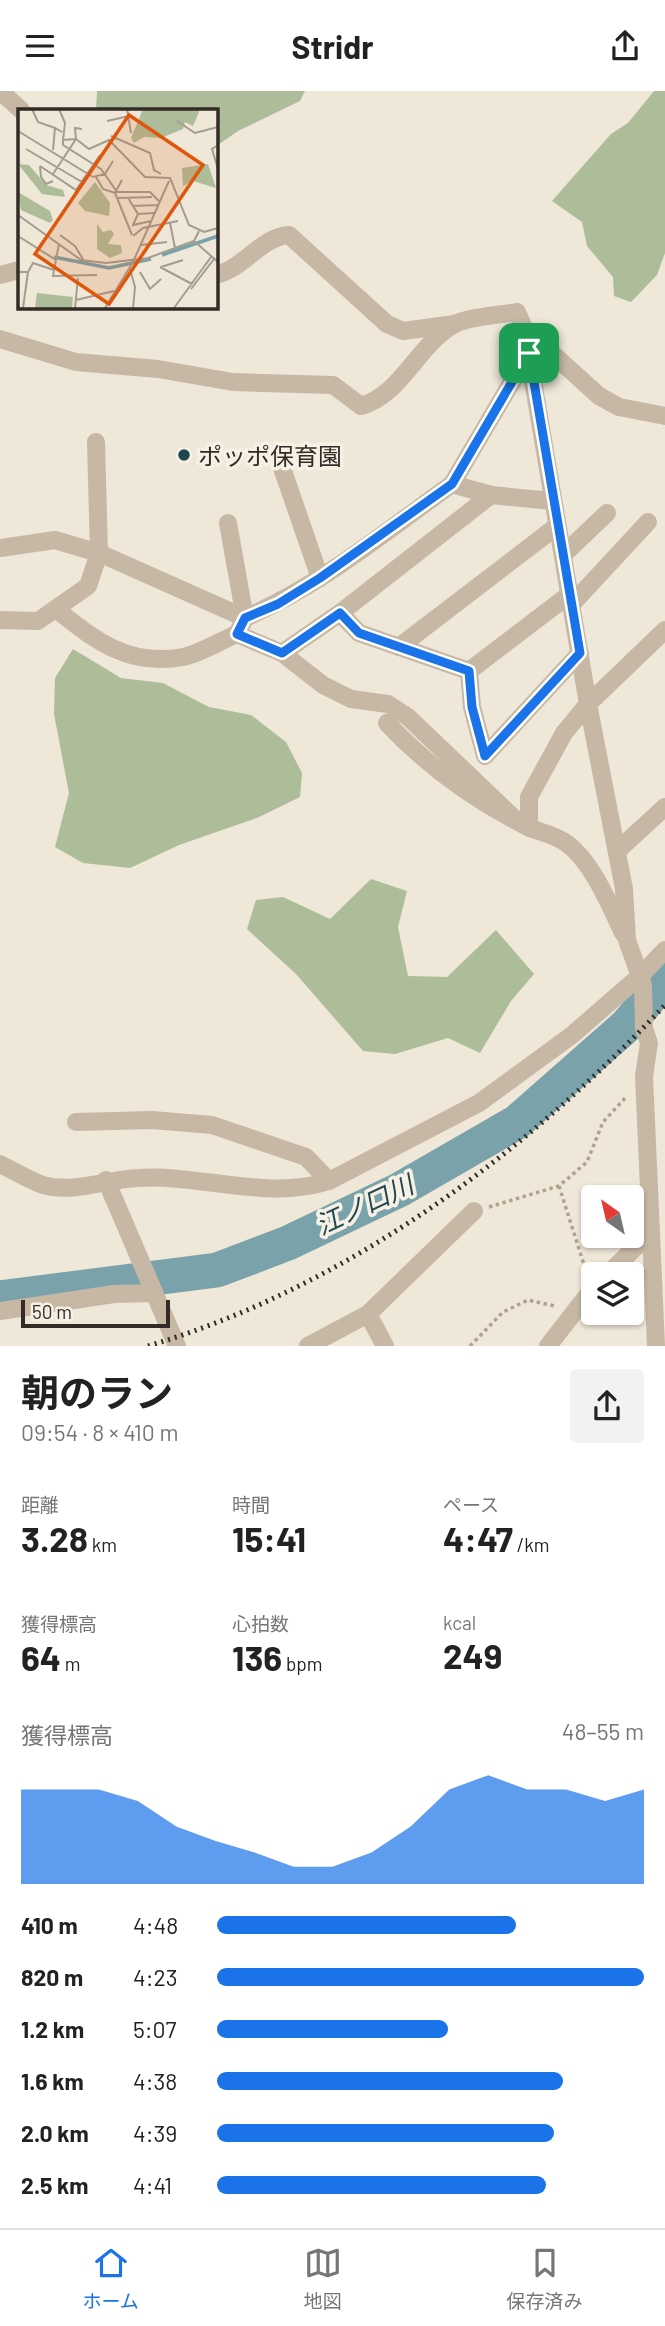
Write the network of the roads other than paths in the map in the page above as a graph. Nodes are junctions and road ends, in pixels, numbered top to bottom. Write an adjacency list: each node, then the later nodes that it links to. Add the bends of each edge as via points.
1 (2, 96): 2 (street)
2 (20, 109)
3 (18, 270): 5 (street)
4 (217, 274): 6 (street, via 279,236 289,236 387,324 403,331)
5 (0, 275)
6 (454, 324): 7 (street, via 517,312); 8 (street, via 416,357 393,389 360,406 333,385 233,382 76,362)
7 (524, 328): 9 (street); 10 (street, via 598,395 619,407)
8 (0, 339)
9 (529, 353): 13 (street); 15 (street)
10 (665, 416)
11 (96, 442): 21 (street)
12 (281, 465): 23 (street)
13 (452, 484): 14 (street); 23 (street)
14 (491, 495): 15 (street); 26 (street)
15 (552, 501): 19 (street)
16 (607, 513): 22 (street)
17 (648, 522): 24 (street)
18 (228, 523): 28 (street)
19 (558, 526): 22 (street); 30 (street)
20 (0, 548): 21 (street, via 55,540)
21 (99, 553): 25 (street, via 88,586); 28 (street)
22 (563, 555): 24 (street)
23 (320, 578): 28 (street)
24 (570, 600): 32 (street); 33 (street)
25 (57, 610): 27 (street, via 38,621); 28 (street, via 114,651 151,660 184,657)
26 (340, 613): 30 (street, via 359,633); 31 (street)
27 (0, 620)
28 (241, 626): 31 (street)
29 (665, 630): 34 (street)
30 (399, 647): 33 (street)
31 (282, 653): 37 (street, via 323,685 351,699 388,704 408,717)
32 (580, 653): 33 (street, via 485,756 472,707); 34 (street)
33 (469, 671)
34 (588, 704): 37 (street, via 564,733 529,797); 38 (street)
35 (387, 723): 37 (street, via 459,789)
36 (665, 807): 38 (street)
37 (523, 824): 39 (street, via 564,841 590,870)
38 (617, 851): 39 (street)
39 (627, 940): 41 (street)
40 (665, 950): 41 (street)
41 (642, 980): 42 (street, via 644,1016); 46 (street, via 479,1103)
42 (657, 1046): 48 (street, via 644,1076)
43 (76, 1122): 46 (street, via 152,1120 212,1125 306,1157)
44 (0, 1164): 45 (street, via 44,1185 68,1188)
45 (106, 1181): 46 (street, via 142,1177 282,1189); 50 (street)
46 (329, 1181)
47 (474, 1212): 53 (street)
48 (649, 1234): 49 (street); 58 (street)
49 (620, 1262)
50 (153, 1290): 52 (street); 54 (street)
51 (581, 1305): 57 (street)
52 (0, 1311)
53 (368, 1314): 55 (street); 56 (street)
54 (177, 1346)
55 (308, 1346)
56 (385, 1346)
57 (548, 1346)
58 (656, 1346)

